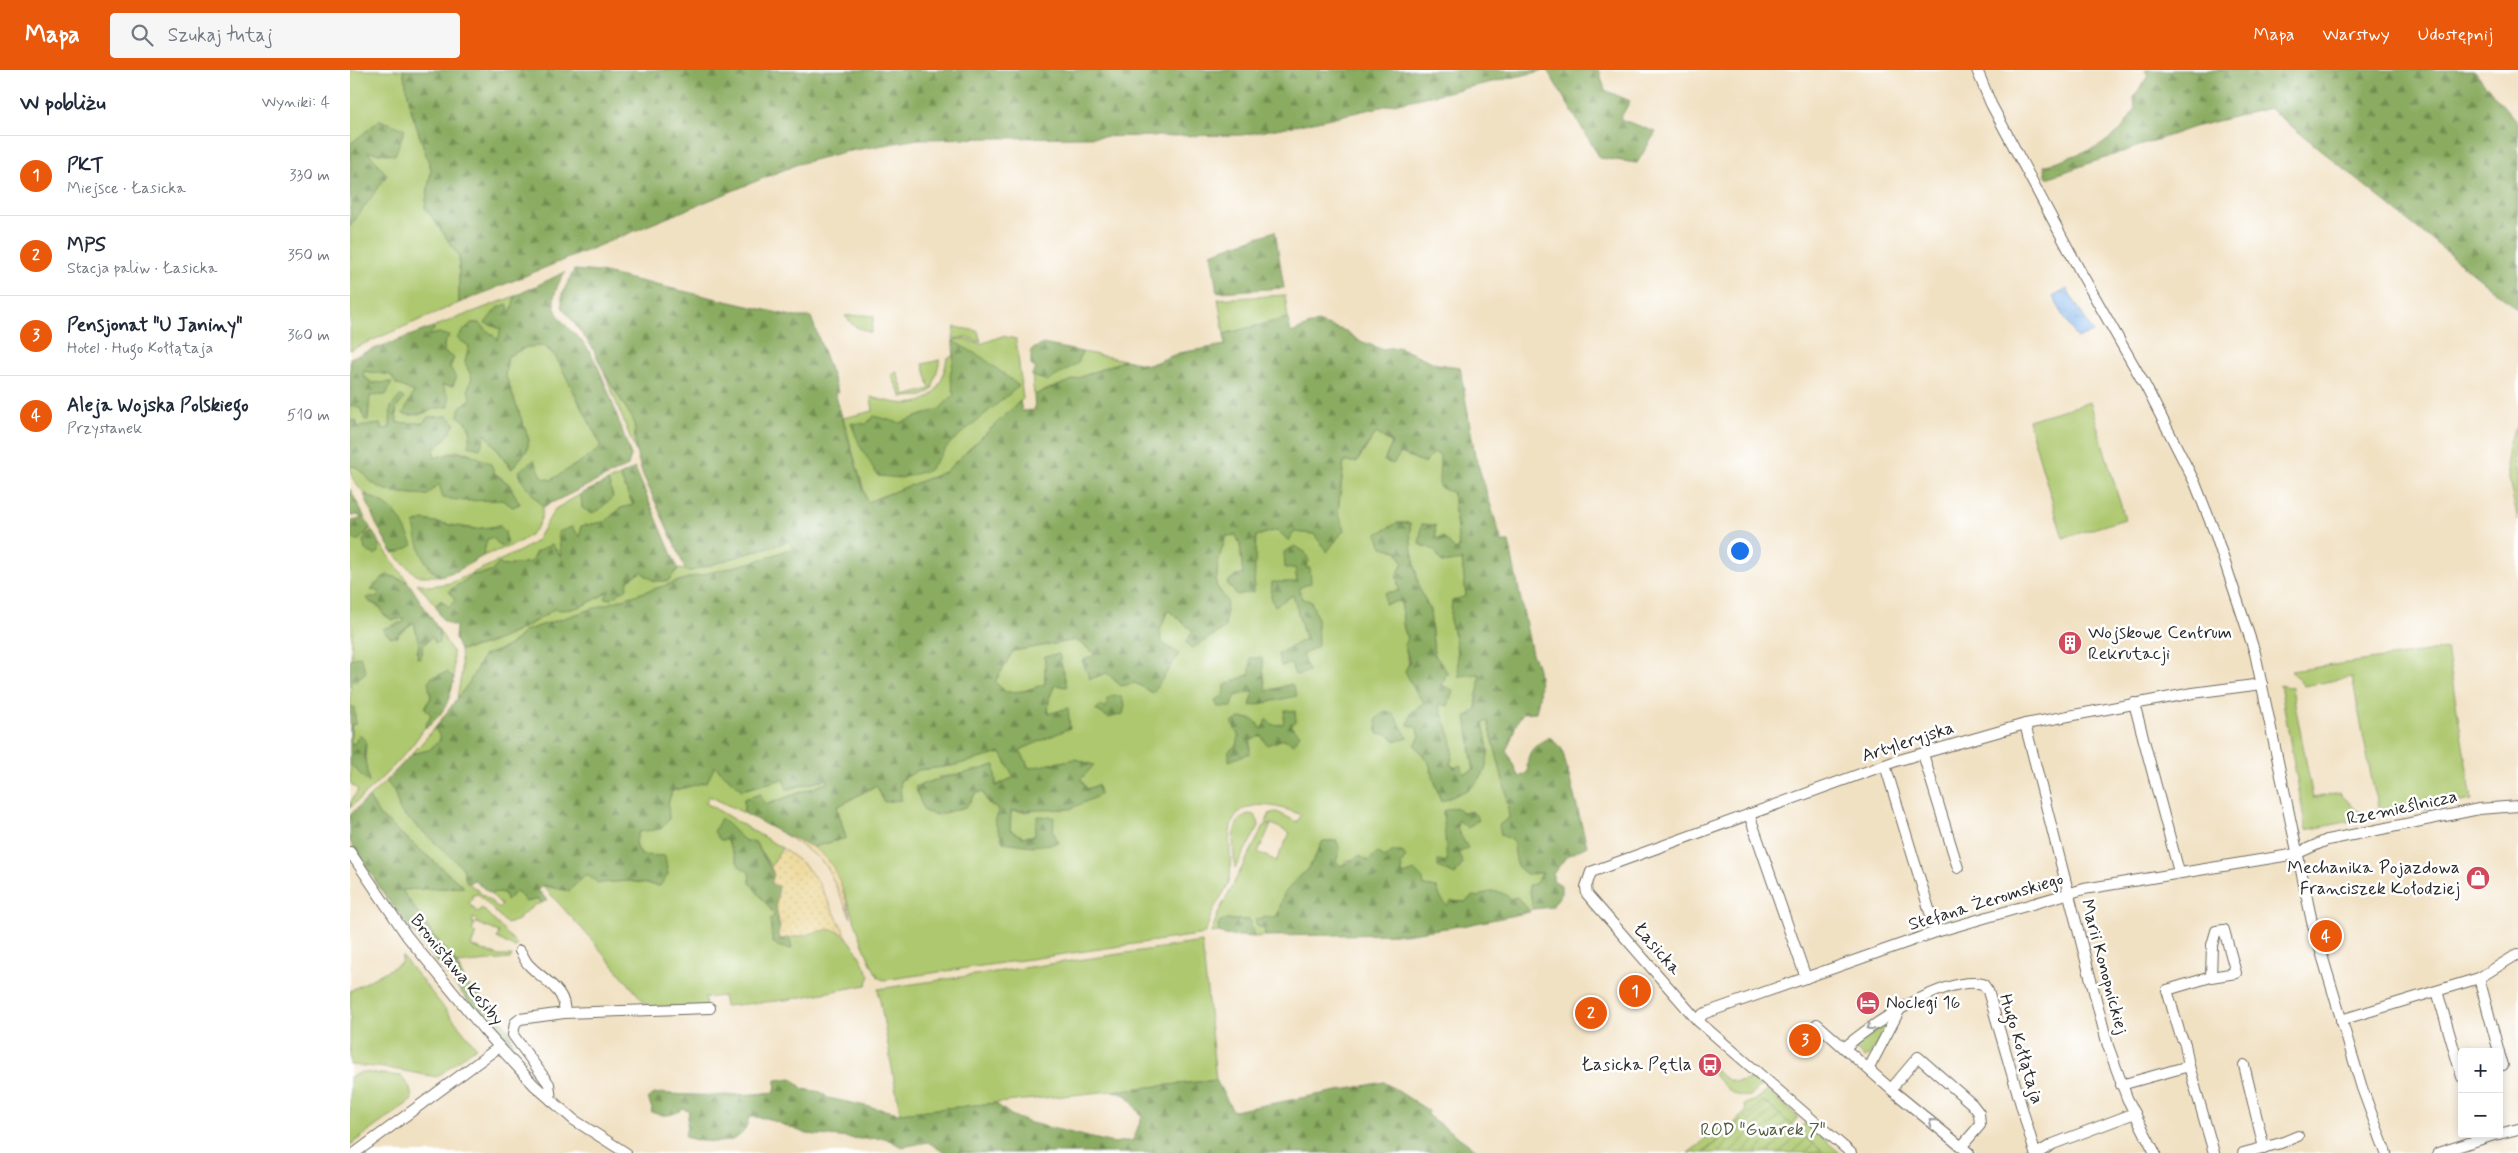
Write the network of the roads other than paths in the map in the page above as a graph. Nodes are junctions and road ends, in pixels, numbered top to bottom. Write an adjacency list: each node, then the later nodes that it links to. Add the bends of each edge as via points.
1 (1977, 70): 2 (street, via 1991,104 2195,483 2250,634)
2 (2262, 684): 3 (street, Artyleryjska); 10 (street)
3 (2134, 704): 4 (street, Artyleryjska); 12 (street)
4 (2025, 724): 5 (street, Artyleryjska); 14 (street, Marii Konopnickiej)
5 (1923, 754): 6 (street, Artyleryjska); 11 (street)
6 (1886, 766): 8 (street, Artyleryjska); 15 (street)
7 (2518, 806): 10 (street, Rzemieślnicza, via 2479,809 2327,840)
8 (1749, 814): 13 (street, Artyleryjska, via 1599,867 1591,872); 19 (street)
9 (350, 852): 28 (street, Bronisława Kosiby, via 395,920)
10 (2296, 854): 12 (street, Stefana Żeromskiego); 25 (street, via 2309,912)
11 (1958, 868)
12 (2179, 872): 14 (street, Stefana Żeromskiego)
13 (1586, 887): 26 (street, Łasicka, via 1595,904)
14 (2068, 894): 15 (street, Stefana Żeromskiego); 35 (street, Marii Konopnickiej)
15 (1936, 932): 19 (street, Stefana Żeromskiego)
16 (520, 951): 24 (street, via 528,964 558,991 564,1001)
17 (2518, 954): 20 (street)
18 (2211, 977): 33 (street, via 2167,990)
19 (1806, 978): 26 (street, Stefana Żeromskiego, via 1703,1014)
20 (2479, 978): 21 (street); 30 (street)
21 (2438, 991): 25 (street); 31 (street)
22 (710, 1008): 24 (street, Bronisława Kosiby)
23 (1899, 1011): 29 (street, Hugo Kołłątaja, one-way to 29, via 1880,1020); 34 (street); 48 (street, Hugo Kołłątaja, via 1910,1002 1962,984 1983,984 1988,991)
24 (564, 1013): 37 (street, Bronisława Kosiby, via 520,1020 513,1030 516,1042 549,1084)
25 (2341, 1020): 52 (street)
26 (1698, 1021): 47 (street, Łasicka)
27 (1817, 1024): 29 (street)
28 (499, 1047): 37 (street, Bronisława Kosiby); 45 (street)
29 (1844, 1048): 34 (street)
30 (2498, 1048)
31 (2458, 1064)
32 (2244, 1065): 43 (street)
33 (2190, 1066): 35 (street); 50 (street)
34 (1869, 1068): 36 (street)
35 (2121, 1085): 38 (street, Marii Konopnickiej)
36 (1891, 1089): 44 (street, one-way to 36); 44 (street, via 1918,1057 1980,1113 1980,1125)
37 (551, 1100): 46 (street, Bronisława Kosiby, via 574,1120)
38 (2134, 1113): 48 (street); 49 (street, Marii Konopnickiej)
39 (2518, 1129): 40 (street)
40 (2503, 1133)
41 (2298, 1136): 43 (street)
42 (2485, 1138): 53 (street)
43 (2264, 1148): 51 (street)
44 (1966, 1150)
45 (355, 1153)
46 (626, 1153)
47 (1851, 1153)
48 (2037, 1153)
49 (2155, 1153)
50 (2214, 1153)
51 (2243, 1153)
52 (2386, 1153)
53 (2438, 1153)

